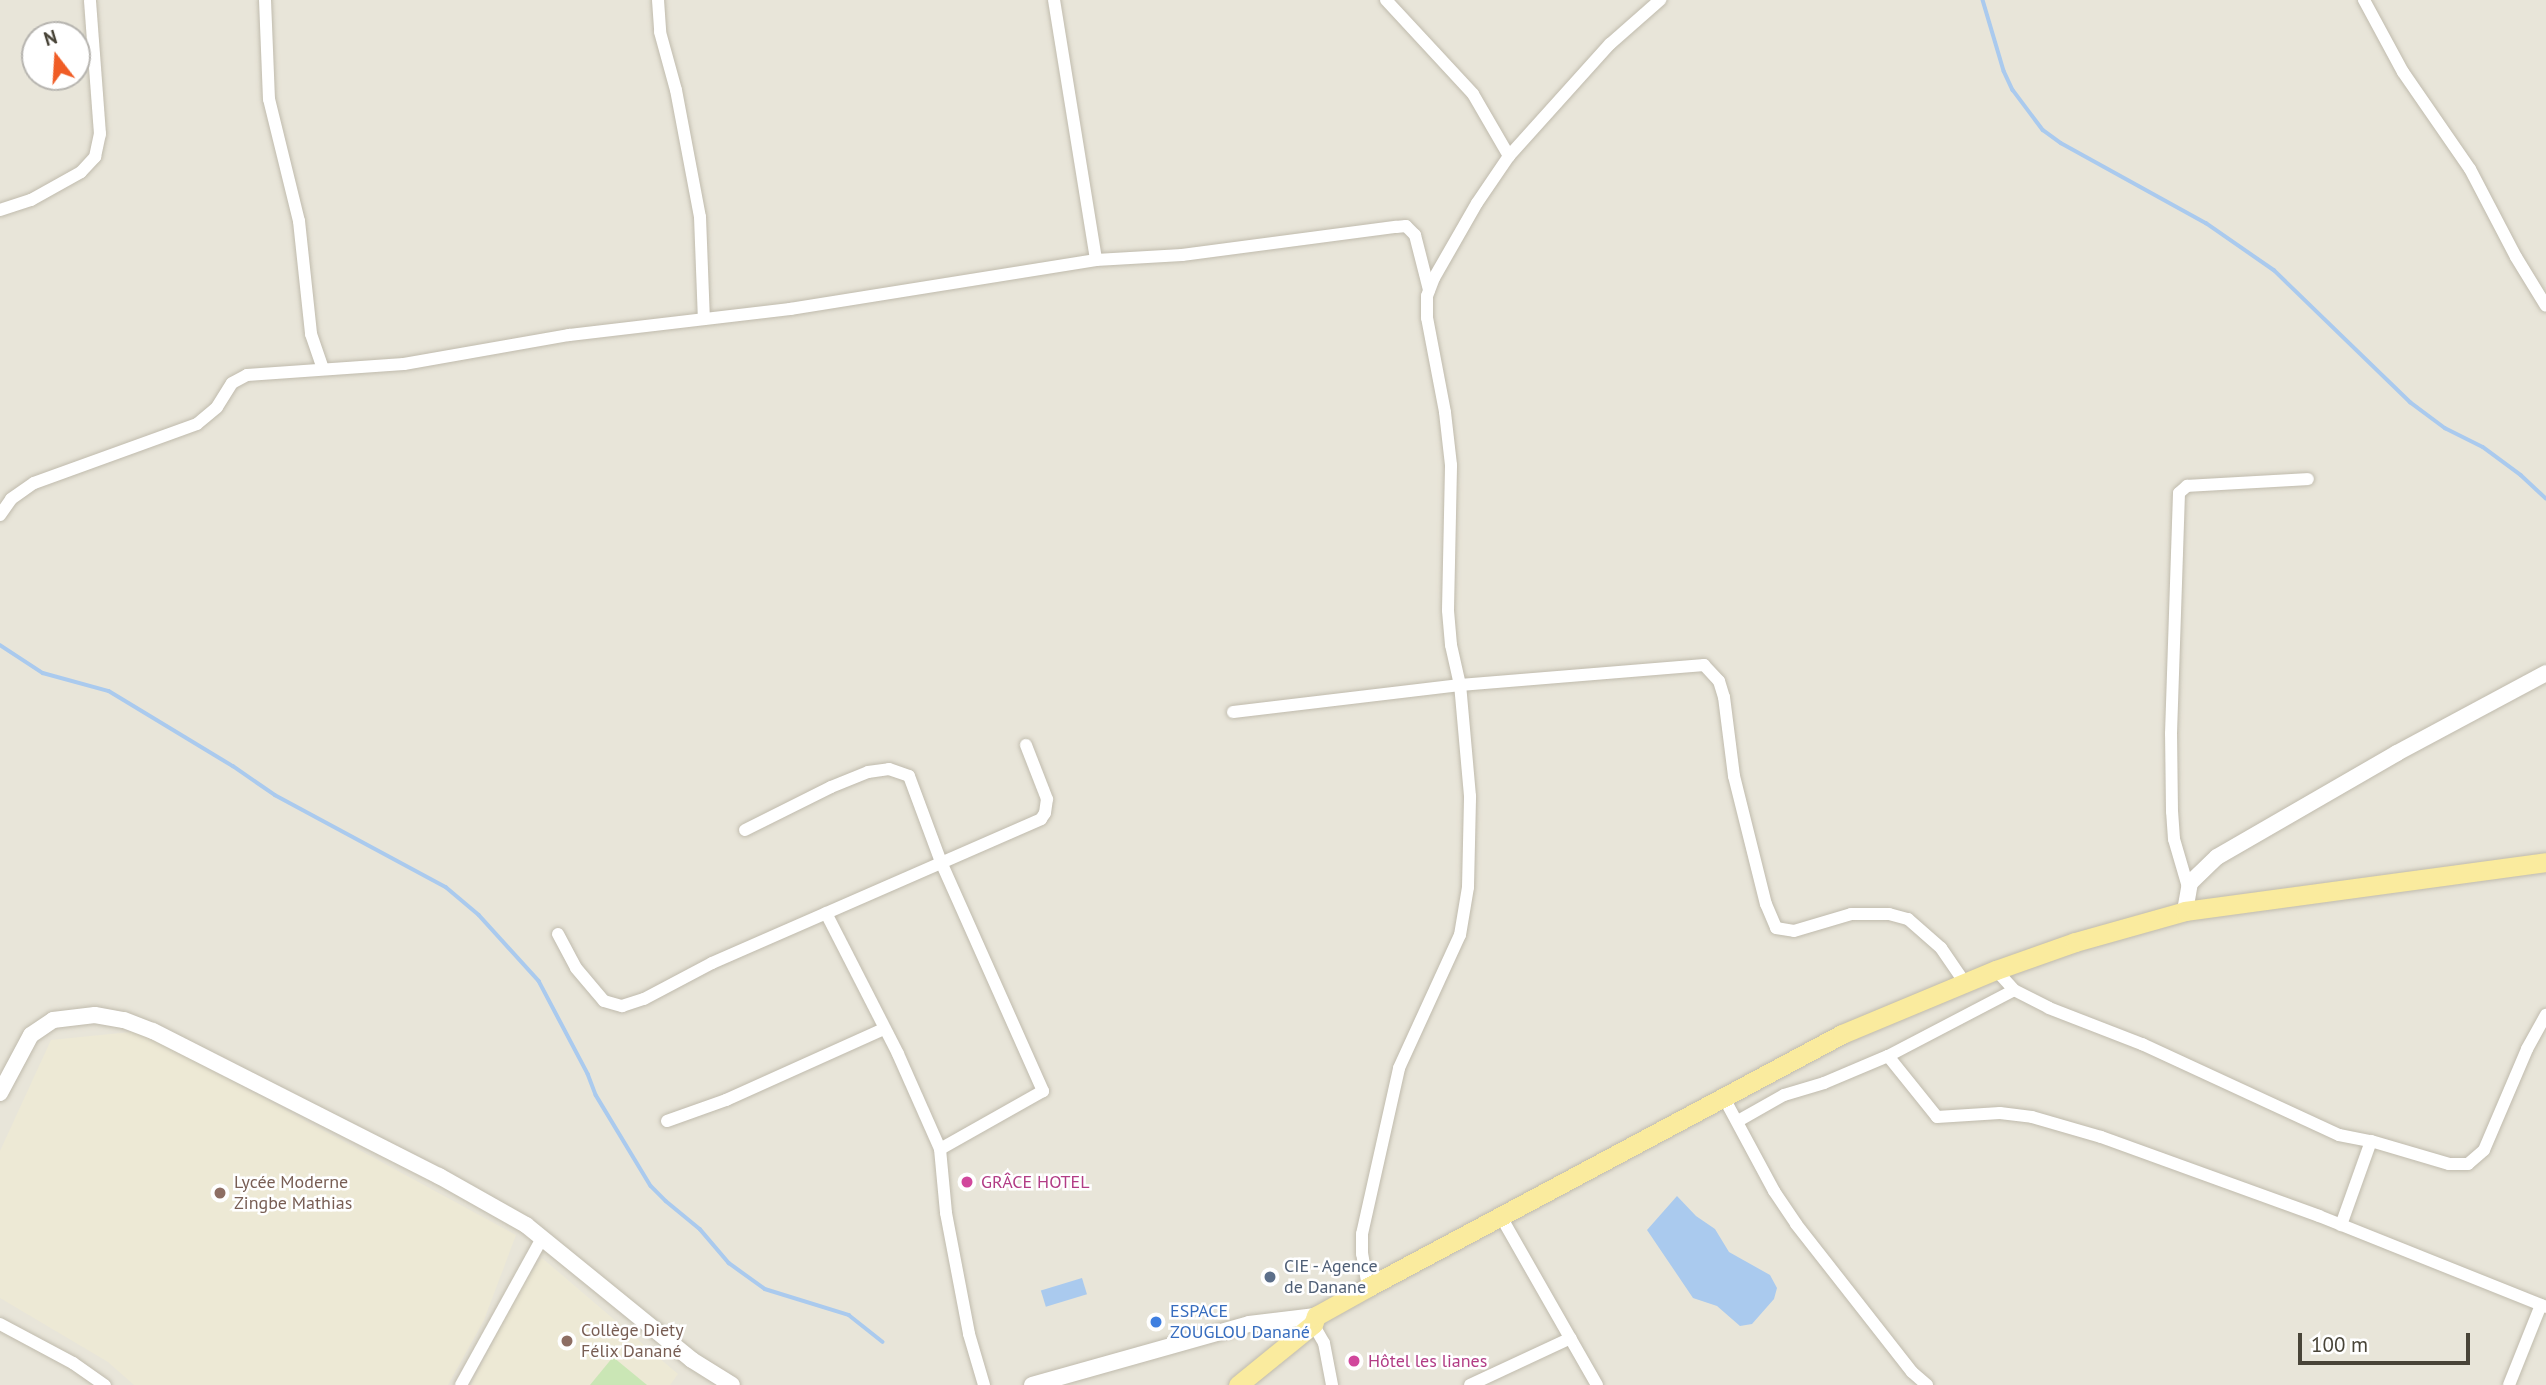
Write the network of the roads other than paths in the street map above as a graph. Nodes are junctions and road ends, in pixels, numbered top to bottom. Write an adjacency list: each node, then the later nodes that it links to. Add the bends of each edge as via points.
1 (90, 0): 10 (street, via 100,134 93,161 31,200)
2 (265, 0): 15 (street, via 269,99 299,221 312,343)
3 (658, 0): 14 (street, via 660,32 698,206)
4 (1054, 0): 11 (street)
5 (1386, 0): 9 (street, via 1473,94)
6 (1660, 0): 8 (street)
7 (2364, 0): 13 (street, via 2403,72 2470,169)
8 (1648, 6): 9 (street)
9 (1509, 156): 12 (street)
10 (0, 210)
11 (1096, 260): 12 (street, via 1182,255 1406,226 1415,236); 14 (street, via 958,284)
12 (1429, 290): 19 (street, via 1427,318 1451,465 1448,621)
13 (2546, 306)
14 (704, 318): 15 (street, via 569,335 404,364)
15 (323, 369): 17 (street, via 240,377 197,424 34,483 11,499)
16 (2308, 479): 25 (street, via 2187,486 2179,493 2172,812 2174,839)
17 (0, 515)
18 (2546, 673): 25 (street, via 2217,856)
19 (1460, 685): 20 (street); 30 (street, via 1704,665 1724,697 1734,776 1776,928 1794,931 1852,914 1908,919 1941,948); 44 (street, via 1470,796 1465,917 1455,950 1399,1068 1362,1234)
20 (1233, 712)
21 (1026, 745): 23 (street, via 1046,799 1041,819)
22 (745, 830): 23 (street, via 831,787 889,769 909,776)
23 (941, 862): 27 (street); 40 (street, via 1043,1091)
24 (2546, 862): 26 (main road)
25 (2189, 887): 26 (street)
26 (2185, 911): 29 (main road, via 2075,942)
27 (826, 913): 28 (street, via 622,1006 604,1001 594,992); 33 (street)
28 (558, 934)
29 (1996, 971): 30 (main road); 31 (street)
30 (1965, 983): 36 (main road, via 1842,1034)
31 (2014, 990): 34 (street); 39 (street, via 2339,1135)
32 (2546, 1015): 39 (street, via 2484,1150 2469,1164 2448,1164)
33 (884, 1029): 37 (street, via 726,1100); 40 (street)
34 (1888, 1056): 38 (street, via 1784,1095); 42 (street, via 1937,1117 2000,1113 2071,1127)
35 (0, 1093): 43 (street, via 32,1035 53,1020 95,1015 124,1020 439,1175 526,1226)
36 (1724, 1098): 38 (street); 41 (main road)
37 (667, 1121)
38 (1738, 1121): 49 (street, via 1796,1224)
39 (2371, 1140): 42 (street)
40 (940, 1149): 53 (street, via 948,1226)
41 (1500, 1215): 44 (main road); 48 (street)
42 (2341, 1225): 45 (street)
43 (541, 1240): 51 (street); 52 (street, via 692,1360)
44 (1368, 1287): 46 (main road)
45 (2543, 1306): 60 (street)
46 (1315, 1320): 54 (street, via 1249,1324); 55 (main road); 56 (street)
47 (0, 1324): 50 (street)
48 (1571, 1338): 57 (street); 58 (street)
49 (1914, 1379): 59 (street)
50 (105, 1385)
51 (461, 1385)
52 (732, 1385)
53 (984, 1385)
54 (1032, 1385)
55 (1238, 1385)
56 (1332, 1385)
57 (1470, 1385)
58 (1597, 1385)
59 (1927, 1385)
60 (2509, 1385)

